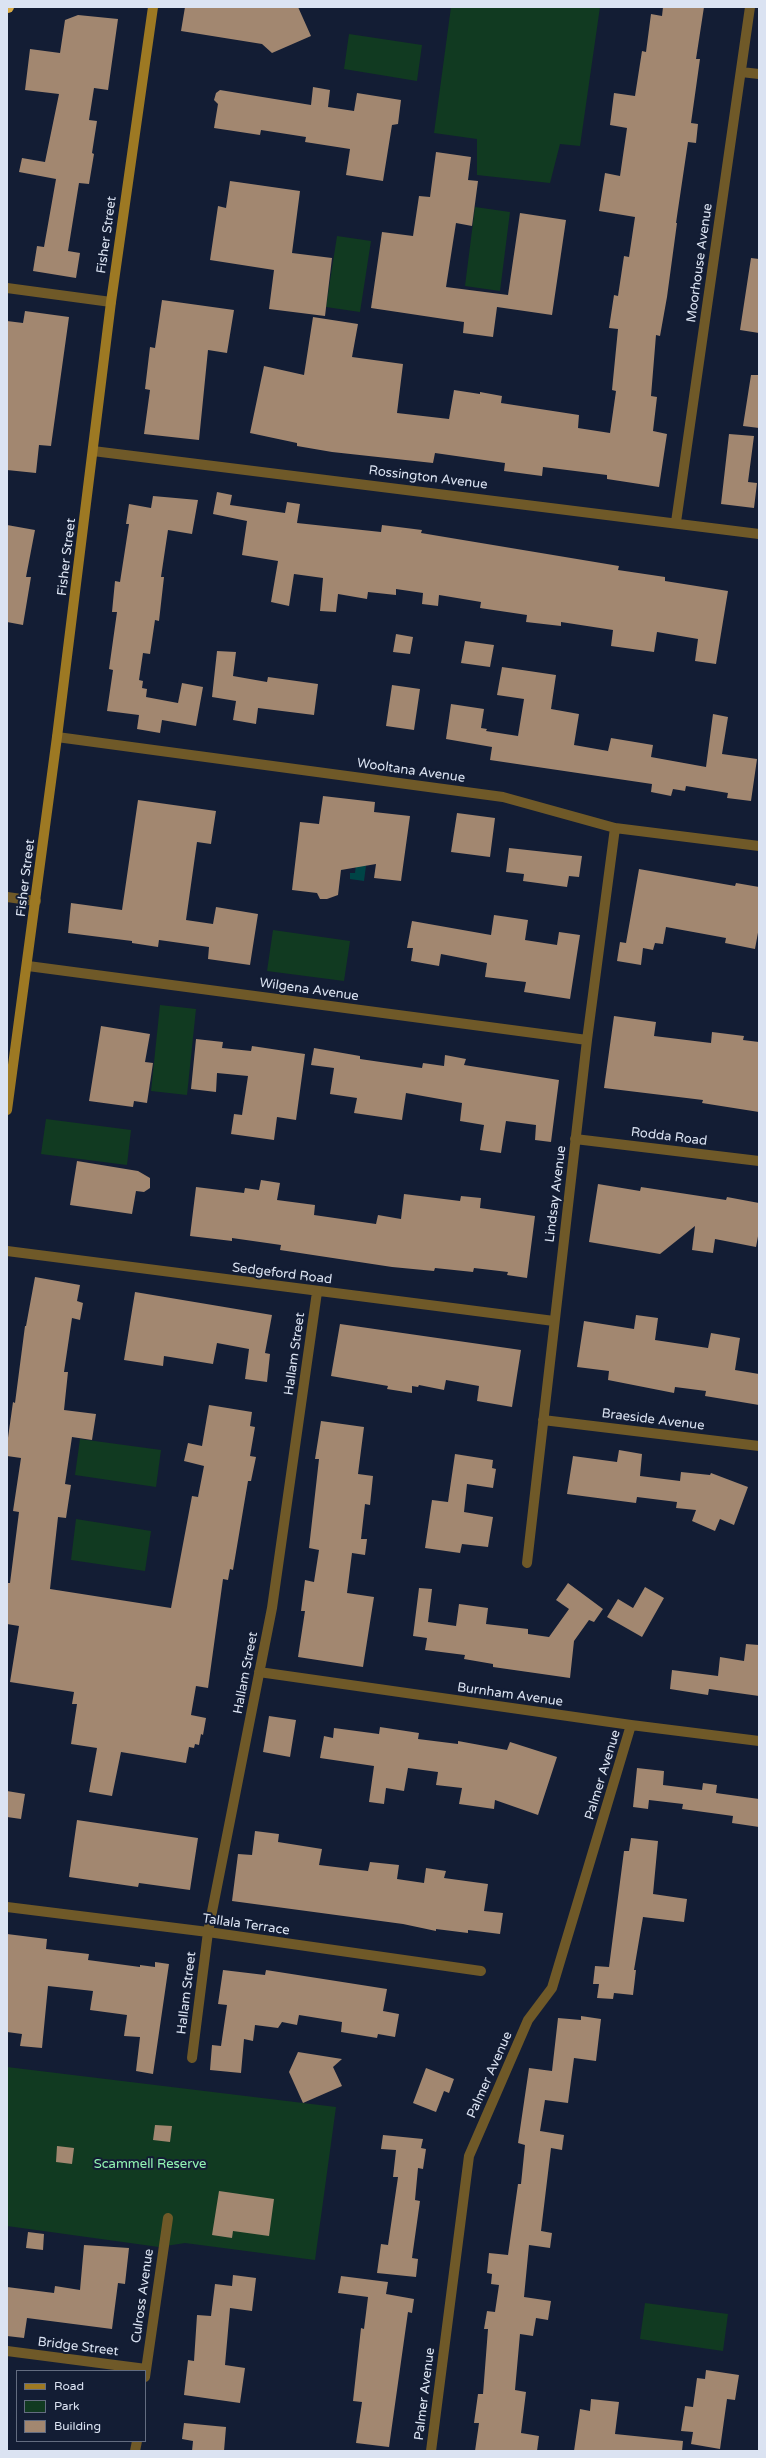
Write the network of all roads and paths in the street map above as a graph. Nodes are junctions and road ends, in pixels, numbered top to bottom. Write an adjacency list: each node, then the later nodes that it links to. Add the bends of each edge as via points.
1 (153, 7): 6 (street, Fisher Street)
2 (750, 7): 3 (street, Moorhouse Avenue)
3 (741, 72): 4 (street); 8 (street, Moorhouse Avenue)
4 (759, 74)
5 (7, 288): 6 (street)
6 (111, 302): 7 (street, Fisher Street)
7 (93, 450): 8 (street, Rossington Avenue); 10 (street, Fisher Street)
8 (676, 522): 9 (street, Rossington Avenue)
9 (759, 534)
10 (57, 737): 11 (street, Wooltana Avenue, via 503,797); 14 (street, Fisher Street)
11 (615, 828): 12 (street, Wooltana Avenue); 16 (street, Lindsay Avenue)
12 (759, 846)
13 (7, 897): 14 (street)
14 (36, 901): 15 (street, Fisher Street)
15 (28, 966): 16 (street, Wilgena Avenue); 17 (street, Fisher Street)
16 (587, 1040): 18 (street, Lindsay Avenue)
17 (7, 1110)
18 (575, 1139): 19 (street, Rodda Road); 22 (street, Lindsay Avenue)
19 (759, 1161)
20 (7, 1251): 21 (street, Sedgeford Road)
21 (316, 1292): 22 (street, Sedgeford Road); 26 (street, Hallam Street, via 272,1608)
22 (554, 1321): 23 (street, Lindsay Avenue)
23 (543, 1420): 24 (street, Braeside Avenue); 25 (street, Lindsay Avenue)
24 (759, 1446)
25 (527, 1563)
26 (259, 1672): 27 (street, Burnham Avenue); 30 (street, Hallam Street)
27 (631, 1726): 28 (street, Burnham Avenue); 37 (street, Palmer Avenue, via 552,1988 528,2020 469,2156)
28 (759, 1740)
29 (7, 1907): 30 (street, Tallala Terrace)
30 (208, 1932): 31 (street, Tallala Terrace); 32 (street, Hallam Street)
31 (481, 1971)
32 (192, 2058)
33 (168, 2218): 36 (street, Culross Avenue)
34 (7, 2351): 35 (street, Bridge Street)
35 (127, 2370)
36 (146, 2373)
37 (431, 2451)

